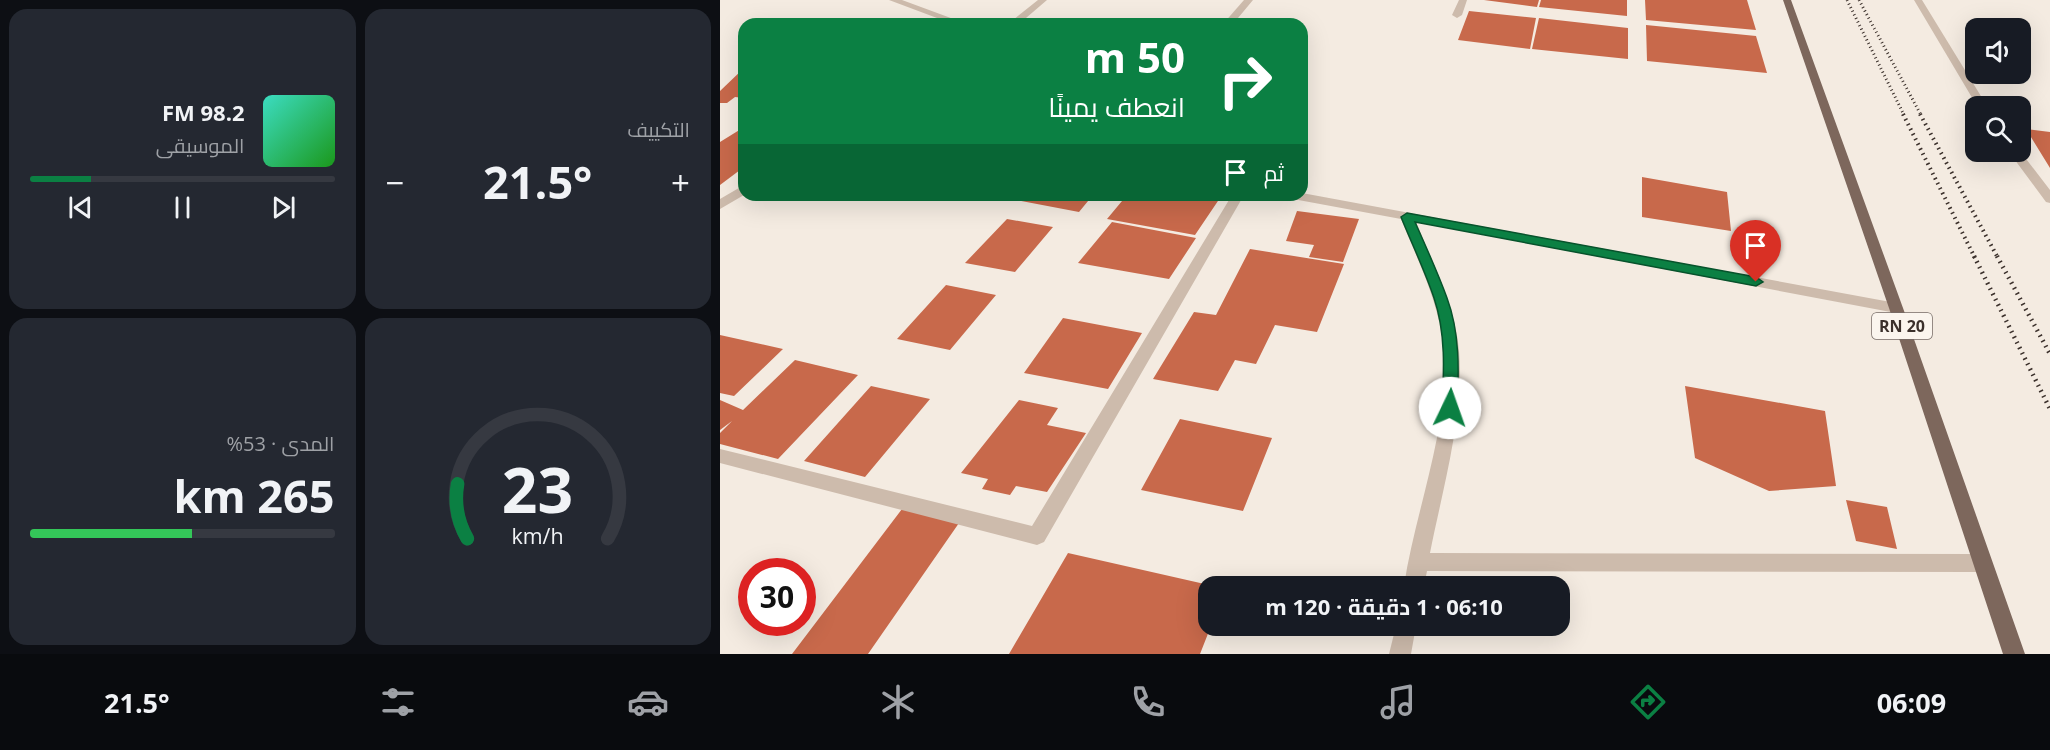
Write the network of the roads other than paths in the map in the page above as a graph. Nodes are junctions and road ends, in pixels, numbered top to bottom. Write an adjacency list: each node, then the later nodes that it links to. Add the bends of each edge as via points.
1 (893, 0): 8 (street)
2 (1043, 0): 9 (street)
3 (1249, 0): 10 (street)
4 (1463, 0): 7 (street)
5 (1787, 0): 19 (main road, RN 20)
6 (1918, 0): 11 (street)
7 (1457, 15)
8 (945, 18)
9 (1020, 18)
10 (1233, 18)
11 (1976, 96)
12 (2022, 162): 15 (street)
13 (738, 193): 17 (street)
14 (1308, 198): 18 (street)
15 (2050, 199)
16 (1234, 201): 20 (street, via 1037,536)
17 (720, 205)
18 (1407, 217): 19 (street); 21 (street, via 1441,300 1452,368 1450,408)
19 (1896, 308): 22 (main road, RN 20)
20 (720, 456)
21 (1419, 562): 22 (street); 23 (street)
22 (1982, 563): 26 (main road, RN 20)
23 (1416, 576)
24 (1404, 636): 25 (street)
25 (1400, 654)
26 (2014, 654)

